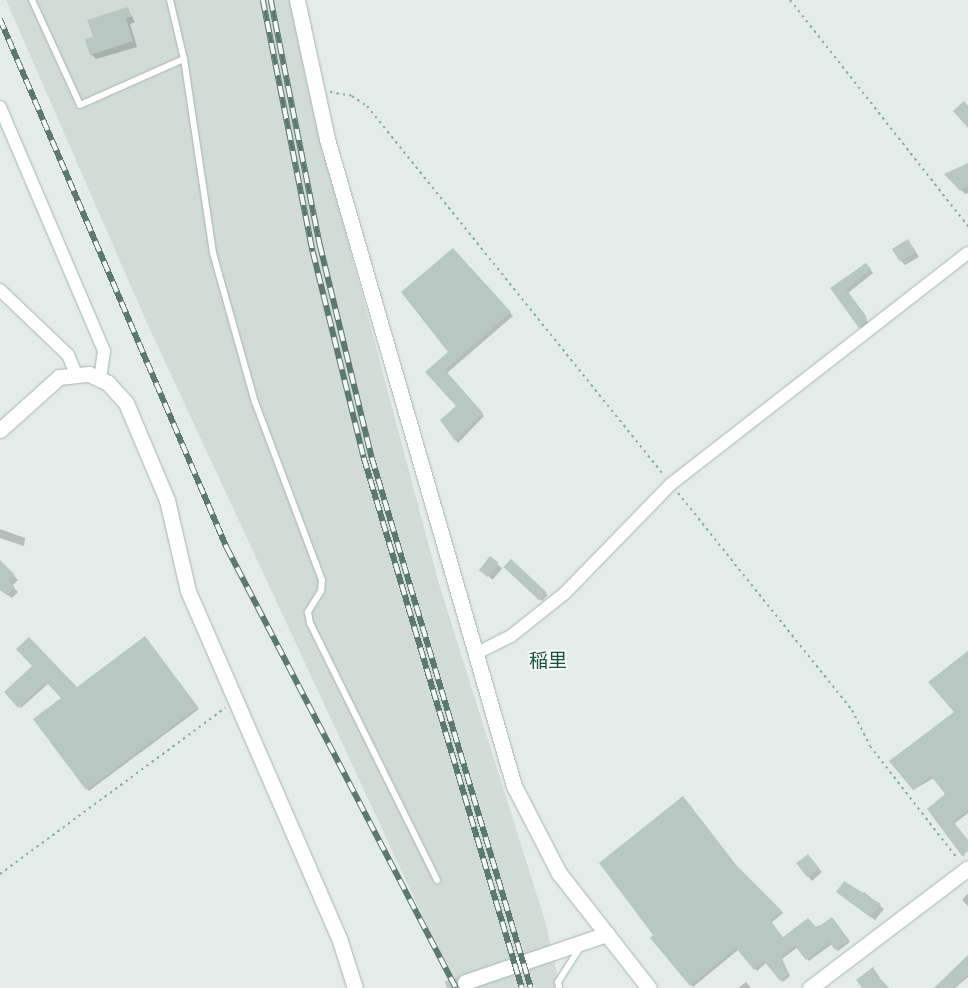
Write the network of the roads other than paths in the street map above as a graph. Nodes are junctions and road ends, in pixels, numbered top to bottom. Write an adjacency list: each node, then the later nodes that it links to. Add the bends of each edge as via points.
1 (32, 0): 4 (lane, via 80,105)
2 (170, 0): 4 (lane)
3 (297, 0): 11 (street, via 318,94)
4 (184, 58): 13 (lane, via 212,253 232,327 322,580 308,612 310,623)
5 (0, 106): 9 (street, via 104,351)
6 (968, 253): 11 (street, via 671,484 565,594 511,636)
7 (0, 290): 8 (street, via 68,355)
8 (76, 374): 9 (street); 10 (street, via 59,377 44,387)
9 (100, 379): 17 (street, via 118,390 149,453 167,500 188,591 339,938)
10 (0, 430)
11 (476, 654): 14 (street, via 520,802 559,873)
12 (967, 869): 20 (street)
13 (437, 880)
14 (607, 934): 15 (street); 19 (street)
15 (582, 946): 16 (street); 18 (lane, via 558,982)
16 (465, 982)
17 (355, 988)
18 (559, 988)
19 (650, 988)
20 (810, 988)

